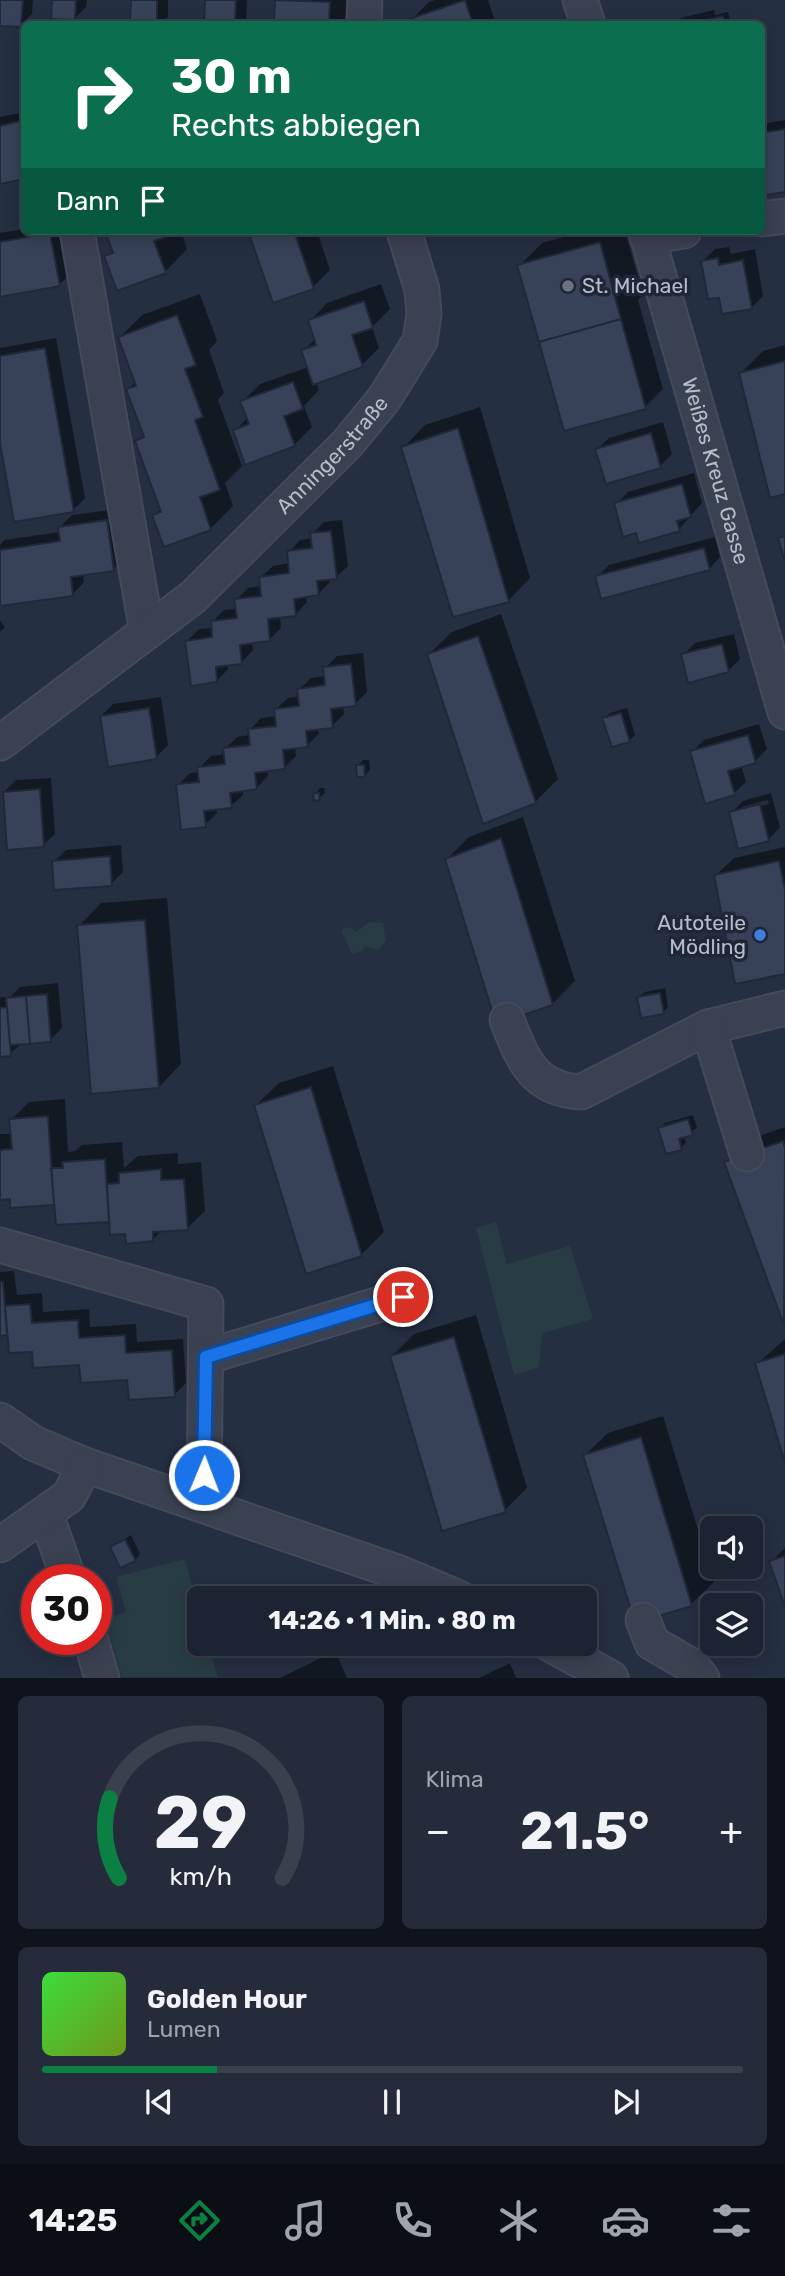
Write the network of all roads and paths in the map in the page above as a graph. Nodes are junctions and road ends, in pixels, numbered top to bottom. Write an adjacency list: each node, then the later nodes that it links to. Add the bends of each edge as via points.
1 (365, 0): 2 (street)
2 (364, 21)
3 (785, 216): 4 (street)
4 (765, 218)
5 (78, 235): 8 (street)
6 (405, 235): 8 (street, Anningerstraße, via 422,290 424,314 420,341 384,400 347,444 193,597)
7 (646, 235): 9 (street, Weißes Kreuz Gasse)
8 (147, 632): 10 (street, Anningerstraße)
9 (785, 712)
10 (0, 743)
11 (785, 1008): 13 (street)
12 (507, 1020): 13 (street, via 523,1061 560,1090 581,1092)
13 (708, 1027): 14 (street)
14 (747, 1154)
15 (0, 1245): 17 (street, via 206,1304)
16 (403, 1297): 17 (street)
17 (206, 1357): 20 (street)
18 (0, 1420): 19 (street, via 33,1443)
19 (85, 1465): 20 (street); 21 (street, via 69,1496)
20 (204, 1504): 24 (street)
21 (46, 1515): 22 (street); 23 (street)
22 (0, 1545)
23 (63, 1564)
24 (431, 1586)
25 (643, 1620): 30 (street, via 652,1643 692,1665)
26 (95, 1655): 28 (street)
27 (571, 1656): 29 (street)
28 (102, 1678)
29 (611, 1678)
30 (702, 1678)

